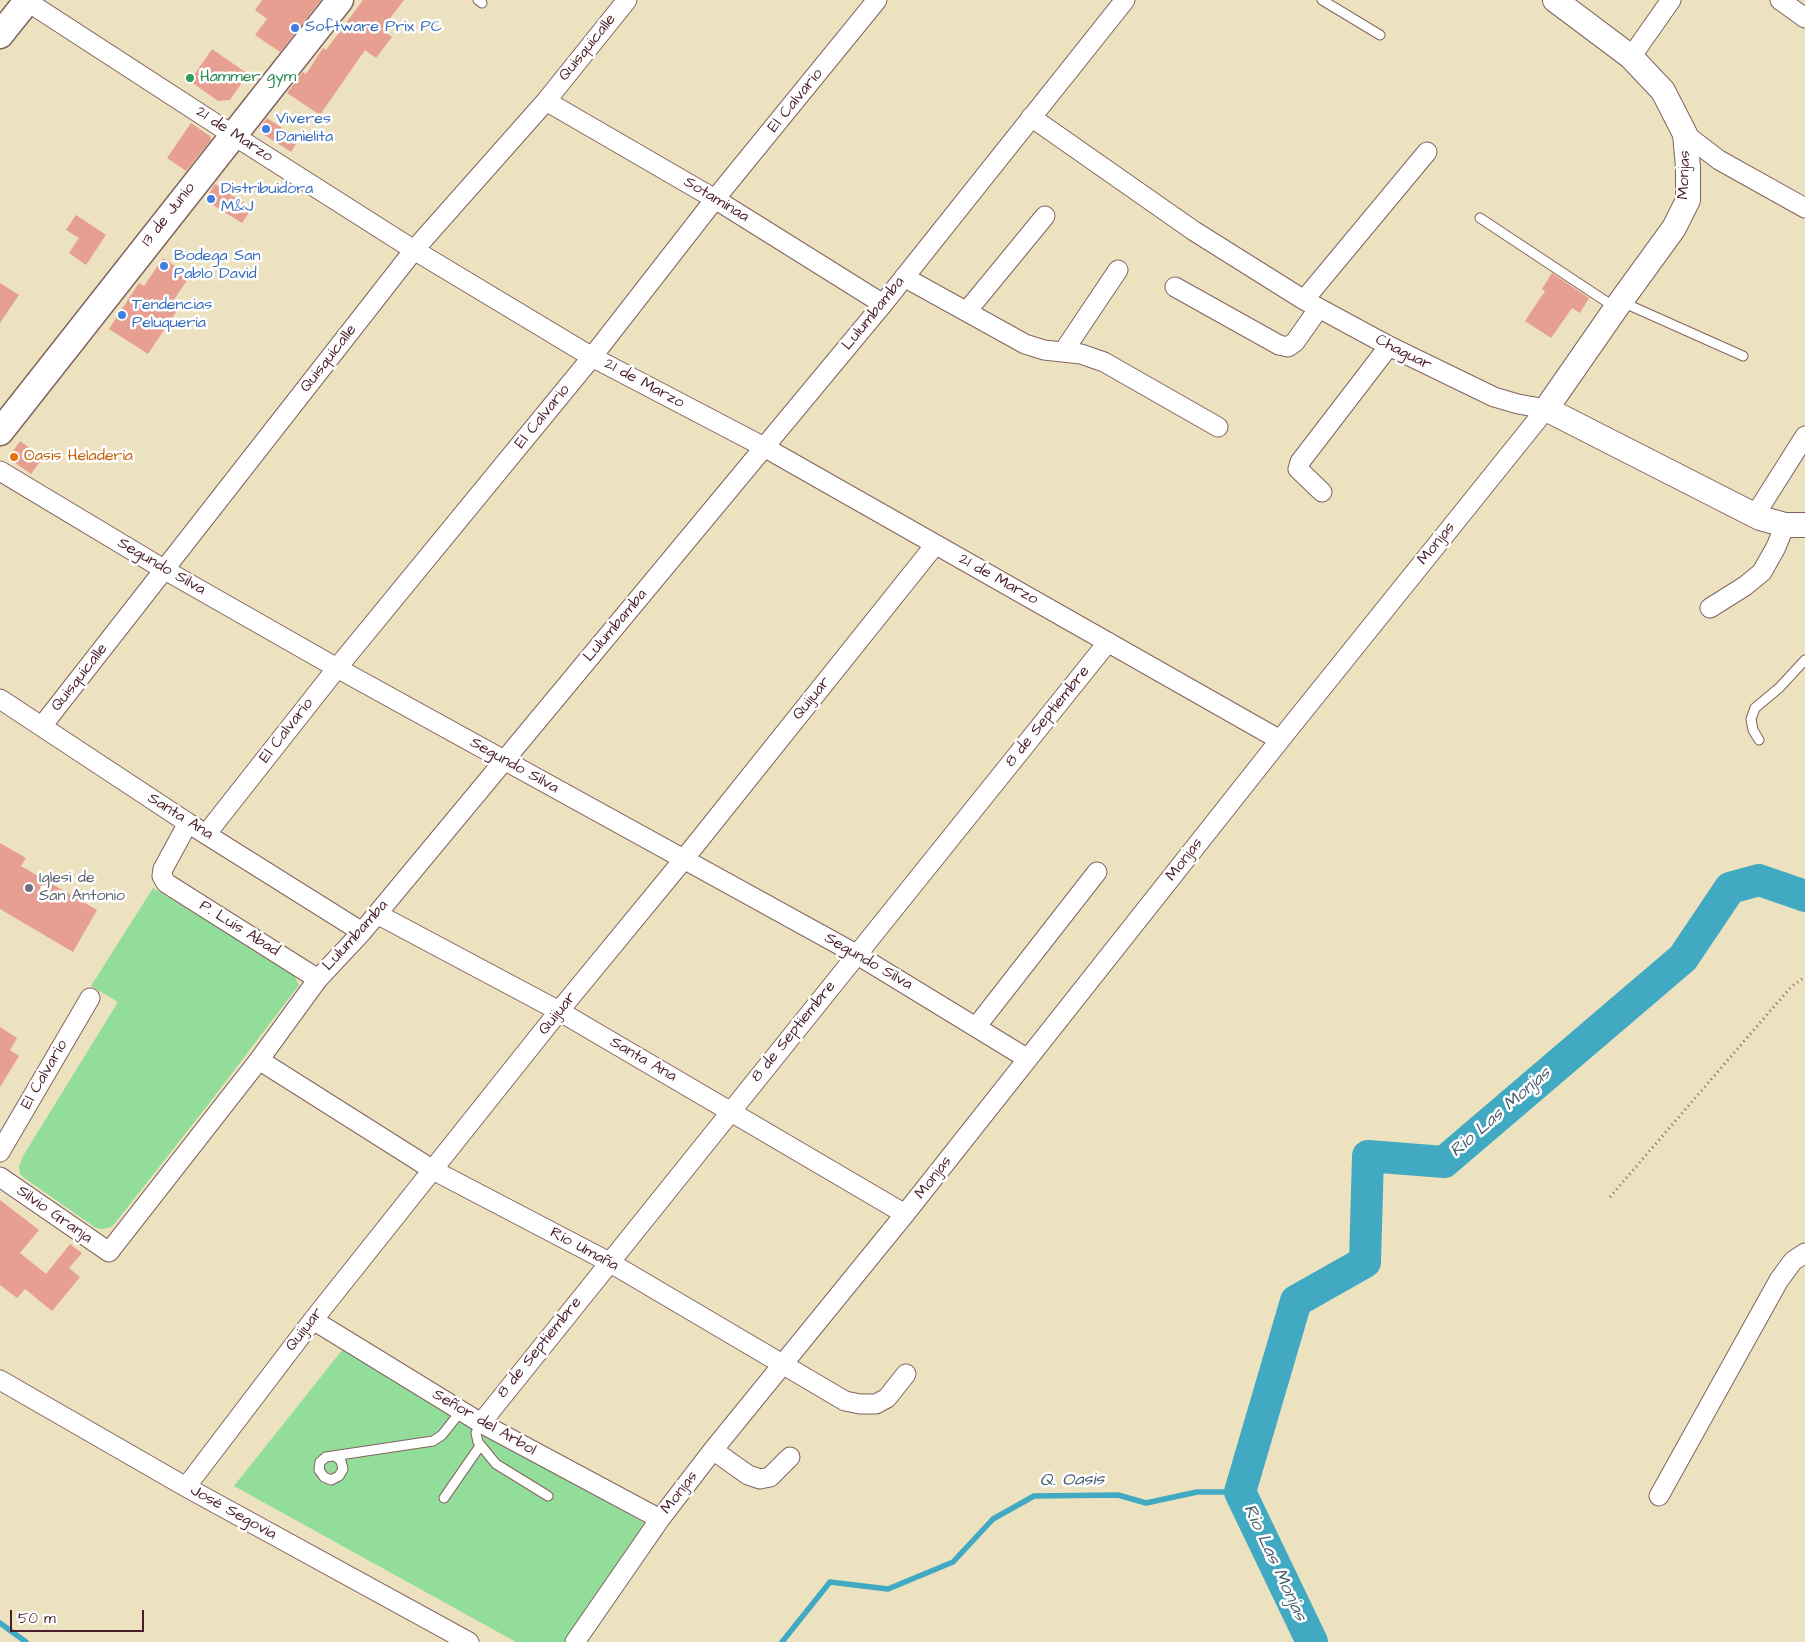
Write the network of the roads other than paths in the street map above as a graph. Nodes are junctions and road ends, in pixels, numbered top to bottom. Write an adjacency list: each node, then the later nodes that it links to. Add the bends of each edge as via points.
1 (27, 0): 11 (main road); 17 (street, 21 de Marzo)
2 (340, 0): 17 (main road, 13 de Junio)
3 (627, 0): 14 (street, Quisquicalle)
4 (878, 0): 19 (street, El Calvario)
5 (1125, 0): 15 (street, Lulumbamba)
6 (1322, 0): 12 (lane)
7 (1555, 0): 13 (street, Monjas)
8 (1671, 0): 13 (street)
9 (1780, 0): 10 (street)
10 (1805, 18)
11 (0, 35)
12 (1380, 35)
13 (1631, 57): 16 (street, Monjas, via 1663,90)
14 (546, 101): 19 (street, Sotaminaa); 23 (street, Quisquicalle)
15 (1031, 117): 25 (street, Lulumbamba); 28 (street, Chaguar, via 1194,231)
16 (1685, 134): 20 (street, via 1719,160); 29 (street, Monjas, via 1688,200 1674,228)
17 (232, 135): 23 (street, 21 de Marzo); 37 (main road, 13 de Junio)
18 (1427, 152): 28 (street)
19 (715, 199): 27 (street, Sotaminaa); 34 (street, El Calvario)
20 (1805, 208)
21 (1045, 216): 30 (street)
22 (1480, 218): 29 (lane)
23 (414, 250): 34 (street, 21 de Marzo); 45 (street, Quisquicalle)
24 (1118, 270): 32 (street)
25 (904, 277): 27 (street, Lulumbamba); 30 (street)
26 (1175, 287): 28 (street, via 1279,346 1288,347 1295,342)
27 (883, 304): 39 (street, Lulumbamba)
28 (1312, 304): 31 (street, Chaguar)
29 (1618, 305): 33 (lane); 35 (street, Monjas)
30 (967, 311): 32 (street, via 1025,344)
31 (1389, 346): 35 (street, Chaguar, via 1494,397); 41 (street, via 1300,462 1298,469)
32 (1063, 352): 36 (street, via 1104,362)
33 (1742, 356)
34 (592, 357): 39 (street, 21 de Marzo); 49 (street, El Calvario)
35 (1546, 409): 42 (street, Chaguar); 52 (street, Monjas)
36 (1218, 427)
37 (0, 432)
38 (1805, 436): 42 (street)
39 (764, 447): 44 (street, 21 de Marzo); 54 (street, Lulumbamba)
40 (0, 471): 45 (street, Segundo Silva)
41 (1322, 492)
42 (1755, 515): 43 (street, Chaguar)
43 (1795, 525): 46 (street, via 1776,547 1762,572)
44 (935, 545): 47 (street, 21 de Marzo); 57 (street, Quijuar)
45 (165, 570): 49 (street, Segundo Silva); 51 (street, Quisquicalle)
46 (1710, 608)
47 (1108, 642): 52 (street, 21 de Marzo); 61 (street, 8 de Septiembre)
48 (1805, 660): 53 (lane, via 1755,708 1751,719)
49 (337, 668): 54 (street, Segundo Silva); 56 (street, El Calvario)
50 (0, 699): 51 (street, Santa Ana)
51 (42, 726): 55 (street, Santa Ana)
52 (1280, 740): 66 (street, Monjas)
53 (1759, 740)
54 (505, 761): 57 (street, Segundo Silva); 59 (street, Lulumbamba)
55 (188, 823): 56 (street, Santa Ana); 62 (street, P. Luis Abad, via 163,869 166,883)
56 (206, 833): 60 (street, Santa Ana)
57 (684, 860): 61 (street, Segundo Silva); 64 (street, Quijuar)
58 (1097, 872): 65 (street)
59 (377, 914): 60 (street, Lulumbamba); 64 (street, Santa Ana)
60 (362, 932): 62 (street, Lulumbamba)
61 (856, 954): 65 (street, Segundo Silva); 68 (street, 8 de Septiembre)
62 (318, 979): 67 (street, Lulumbamba)
63 (90, 998): 69 (street, El Calvario)
64 (559, 1011): 68 (street, Santa Ana); 70 (street, Quijuar)
65 (976, 1027): 66 (street, Segundo Silva)
66 (1028, 1059): 72 (street, Monjas)
67 (259, 1060): 70 (street, Río Umaña); 73 (street, Lulumbamba)
68 (731, 1111): 72 (street, Santa Ana); 75 (street, 8 de Septiembre)
69 (0, 1152)
70 (433, 1170): 75 (street, Río Umaña); 76 (street, Quijuar)
71 (0, 1177): 73 (street, Silvio Granja)
72 (905, 1214): 77 (street, Monjas)
73 (109, 1252)
74 (1805, 1252): 88 (street, via 1793,1260 1779,1280)
75 (609, 1262): 77 (street, Río Umaña); 81 (street, 8 de Septiembre)
76 (313, 1320): 80 (street, Señor del Arbol); 86 (street, Quijuar)
77 (783, 1364): 78 (street, Río Umaña, via 845,1401 860,1404 876,1404 887,1398); 83 (street, Monjas)
78 (906, 1374)
79 (0, 1380): 86 (street, José Segovia)
80 (461, 1411): 81 (street, Señor del Arbol); 84 (lane, via 433,1441)
81 (481, 1423): 82 (lane, via 476,1433); 90 (street, Señor del Arbol)
82 (480, 1446): 87 (lane, via 504,1470); 89 (lane)
83 (713, 1450): 85 (street, via 748,1475 760,1479 770,1477); 90 (street, Monjas)
84 (335, 1456)
85 (790, 1457)
86 (186, 1487): 91 (street, José Segovia)
87 (548, 1496)
88 (1659, 1496)
89 (444, 1498)
90 (660, 1519): 92 (street, Monjas)
91 (468, 1642)
92 (575, 1642)

